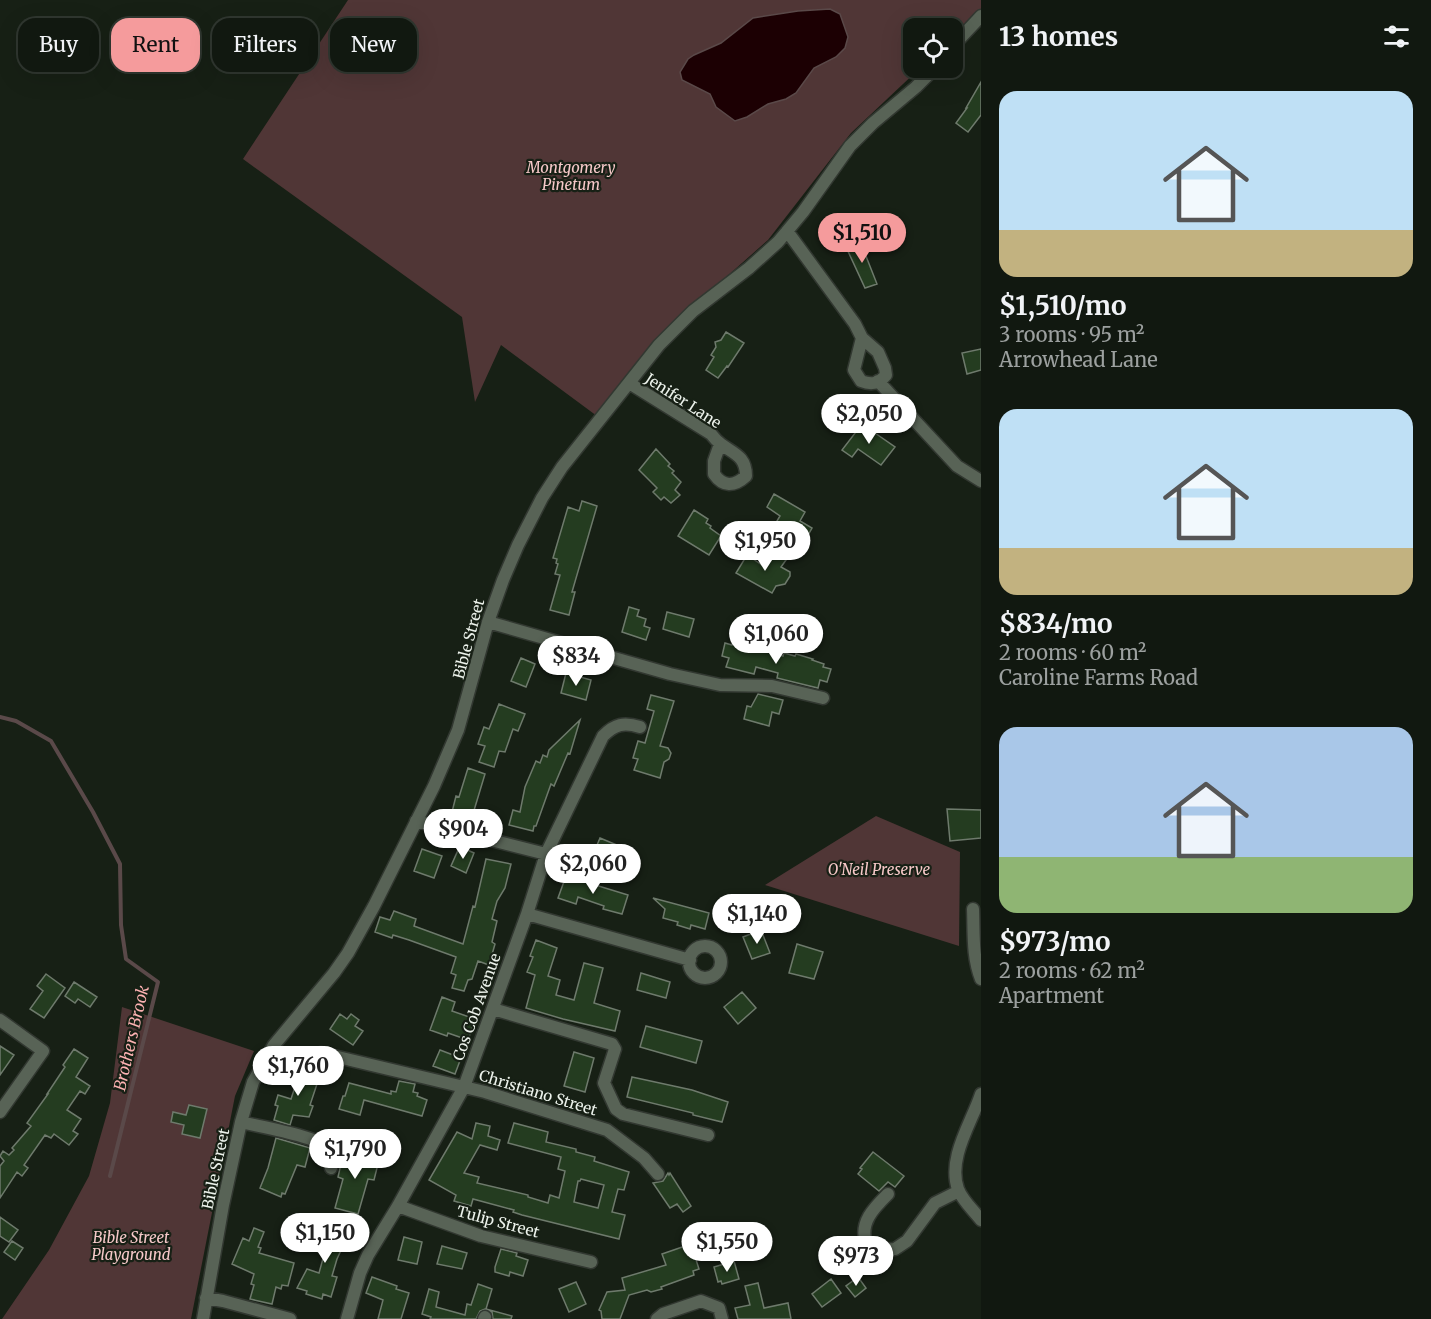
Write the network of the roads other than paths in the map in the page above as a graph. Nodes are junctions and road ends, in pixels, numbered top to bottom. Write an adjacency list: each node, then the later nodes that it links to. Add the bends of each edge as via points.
1 (981, 16): 2 (street)
2 (963, 35)
3 (925, 78): 4 (street, Bible Street, via 850,146)
4 (787, 231): 5 (street); 7 (street, Bible Street, via 755,263 686,317)
5 (862, 338): 6 (street, via 883,360 886,375); 6 (street, via 854,370 861,381)
6 (878, 381): 9 (street, via 957,466)
7 (629, 383): 8 (street, Jenifer Lane, via 711,434); 10 (street, Bible Street, via 562,467 538,504 511,560)
8 (720, 444)
9 (981, 481)
10 (488, 622): 11 (street, via 670,674 720,685 772,686); 13 (street, Bible Street, via 458,730)
11 (823, 698)
12 (640, 727): 14 (street, Cos Cob Avenue, via 619,725 603,736)
13 (416, 821): 14 (street); 25 (street, Bible Street, via 348,953 266,1056)
14 (546, 854): 16 (street, Cos Cob Avenue)
15 (973, 909): 18 (street, via 973,947)
16 (527, 914): 17 (street); 19 (street, Cos Cob Avenue)
17 (690, 960)
18 (981, 978)
19 (493, 1009): 22 (street, Cos Cob Avenue); 26 (street, via 612,1044 615,1049 604,1083 616,1109)
20 (0, 1020): 24 (street, via 43,1051)
21 (321, 1053): 22 (street, Christiano Street)
22 (464, 1087): 28 (street, Christiano Street, via 607,1130); 31 (street, Cos Cob Avenue)
23 (981, 1094): 29 (street, via 960,1146)
24 (0, 1112)
25 (241, 1122): 27 (street, via 326,1144 335,1152); 34 (street, Bible Street)
26 (708, 1135)
27 (331, 1168)
28 (658, 1174)
29 (958, 1191): 30 (street, via 935,1203 907,1241 888,1250 870,1246 864,1237 871,1212); 32 (street)
30 (888, 1194)
31 (398, 1206): 33 (street, Tulip Street, via 481,1236); 38 (street, Cos Cob Avenue, via 368,1255)
32 (981, 1220)
33 (591, 1262)
34 (206, 1298): 36 (street, Bible Street); 37 (street)
35 (720, 1313): 39 (street, via 701,1301)
36 (203, 1319)
37 (290, 1319)
38 (347, 1319)
39 (657, 1319)

